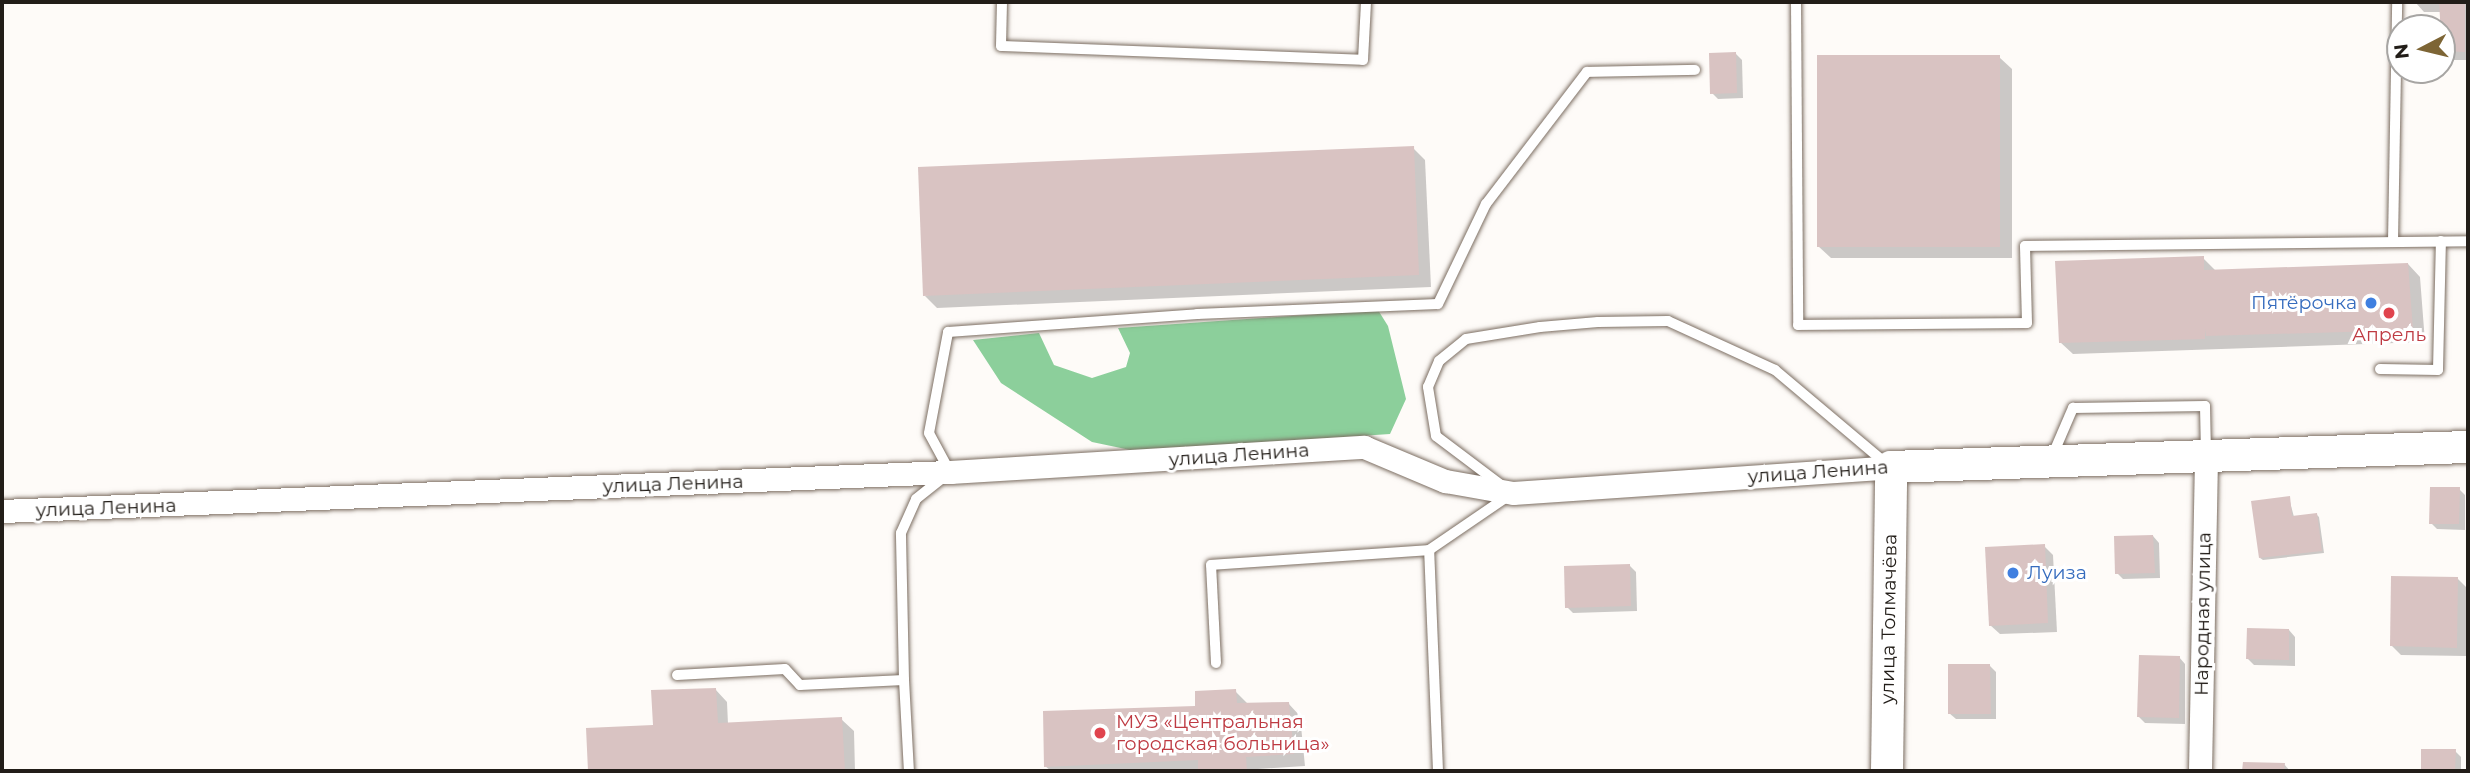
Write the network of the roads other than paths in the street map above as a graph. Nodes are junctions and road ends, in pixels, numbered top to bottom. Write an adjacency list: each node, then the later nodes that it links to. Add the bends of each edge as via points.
1 (1002, 2): 2 (lane, via 1001,46 1363,60)
2 (1366, 2)
3 (1796, 2): 8 (lane, via 1798,325 2027,323 2025,246)
4 (2397, 2): 8 (lane)
5 (1695, 70): 14 (lane, via 1587,72 1486,204 1438,304 948,331 929,433)
6 (2441, 241): 7 (lane); 8 (lane); 9 (lane, via 2438,370)
7 (2468, 241)
8 (2393, 242)
9 (2379, 369)
10 (2468, 447): 11 (street, улица Ленина)
11 (2206, 456): 12 (street, улица Ленина); 12 (lane, via 2205,406 2073,408); 24 (street, Народная улица)
12 (2050, 461): 13 (street, улица Ленина)
13 (1891, 467): 15 (street, улица Ленина); 15 (lane, via 1775,370 1668,321 1598,322 1466,339 1439,361 1428,387 1436,436); 23 (street, улица Толмачёва)
14 (950, 472): 15 (street, улица Ленина, via 1364,447 1445,481); 16 (street, улица Ленина); 20 (lane, via 916,499 901,533)
15 (1513, 492): 17 (lane)
16 (2, 511)
17 (1429, 550): 18 (lane, via 1211,565); 22 (lane)
18 (1216, 663)
19 (677, 675): 20 (lane, via 785,669 800,685)
20 (904, 680): 21 (lane)
21 (909, 771)
22 (1438, 771)
23 (1888, 771)
24 (2200, 771)

